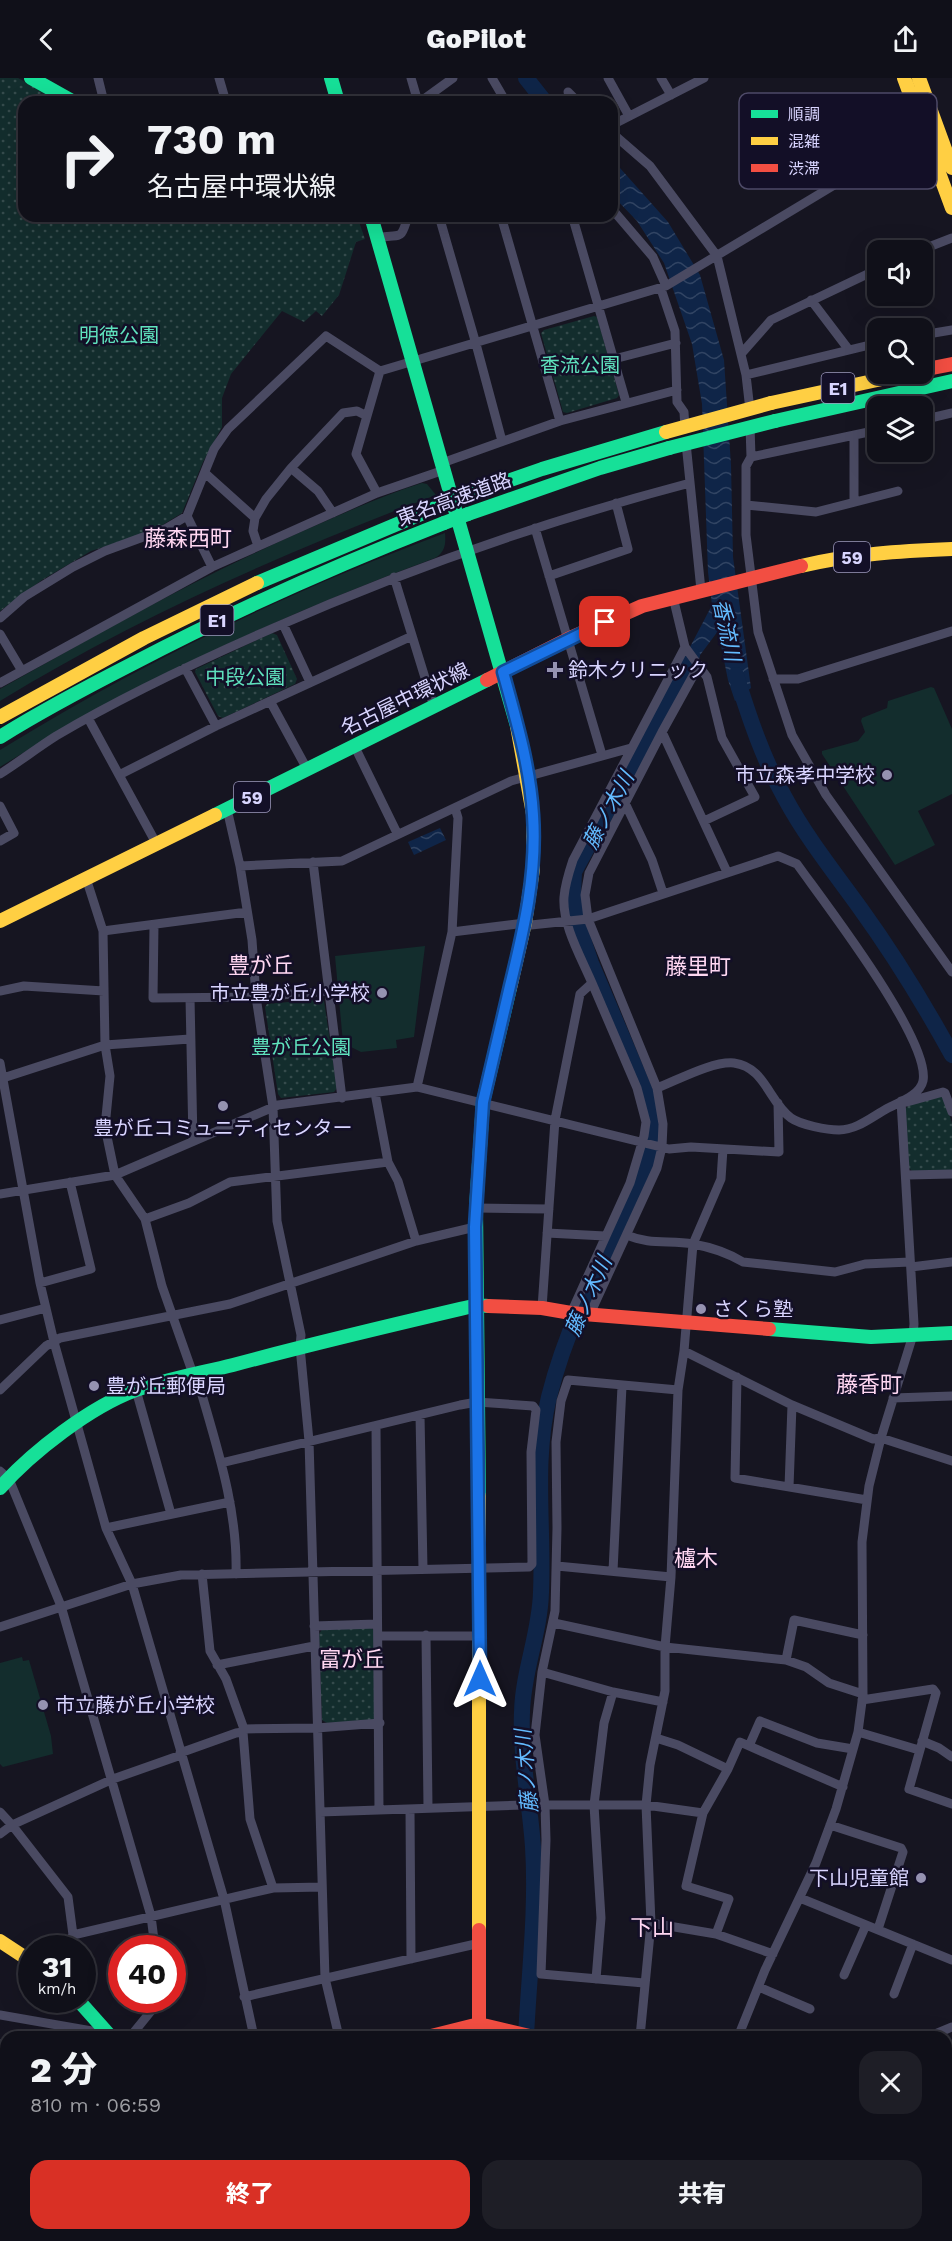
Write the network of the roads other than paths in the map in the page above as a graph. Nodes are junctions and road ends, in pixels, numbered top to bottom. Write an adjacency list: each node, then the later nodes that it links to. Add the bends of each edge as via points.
1 (31, 78): 17 (main road)
2 (98, 78): 18 (street)
3 (219, 78): 19 (street)
4 (331, 78): 20 (main road)
5 (411, 78): 21 (street)
6 (453, 78): 22 (street)
7 (492, 78): 23 (street)
8 (608, 78): 25 (street)
9 (661, 78): 16 (street)
10 (704, 78): 16 (street)
11 (904, 78): 14 (main road)
12 (919, 78): 15 (main road)
13 (568, 92): 24 (street)
14 (910, 93)
15 (924, 93)
16 (671, 95): 27 (street)
17 (63, 96)
18 (102, 96)
19 (224, 96)
20 (336, 96)
21 (417, 96)
22 (428, 96)
23 (502, 96)
24 (572, 96)
25 (618, 96)
26 (618, 96): 27 (street)
27 (629, 116): 28 (street)
28 (618, 122)
29 (937, 127): 32 (main road)
30 (618, 138): 44 (street, via 650,166)
31 (937, 167): 34 (main road)
32 (952, 168)
33 (828, 189): 44 (street)
34 (952, 208)
35 (618, 216): 46 (street, via 653,257)
36 (373, 222): 41 (main road)
37 (406, 222): 41 (street, via 399,236)
38 (441, 222): 53 (street)
39 (503, 222): 49 (street)
40 (574, 222): 48 (street)
41 (377, 238): 58 (main road)
42 (952, 238): 43 (street)
43 (933, 245)
44 (714, 257): 46 (street); 56 (street)
45 (867, 274): 47 (street)
46 (666, 286): 48 (street); 52 (street)
47 (811, 300): 55 (street); 56 (street, via 771,320)
48 (599, 308): 49 (street); 57 (street)
49 (533, 327): 53 (street); 70 (street)
50 (952, 330): 51 (street)
51 (933, 333)
52 (676, 343): 57 (street); 65 (street)
53 (476, 344): 58 (street); 73 (street)
54 (867, 346): 55 (street)
55 (849, 350): 62 (street)
56 (741, 354): 62 (street)
57 (614, 359): 66 (street)
58 (413, 361): 61 (street); 75 (main road)
59 (952, 364): 60 (main road)
60 (933, 368)
61 (380, 371): 68 (street); 77 (street, via 326,336 228,429)
62 (747, 375): 74 (street)
63 (952, 381): 116 (main road, 東名高速道路 / E1, bridge, via 669,448 468,514 339,565 200,628)
64 (867, 382): 112 (main road, 東名高速道路 / E1, bridge, via 666,432 552,465 465,496 332,549 193,613)
65 (677, 390): 66 (street); 78 (street, via 677,402 684,412)
66 (626, 402): 70 (street)
67 (952, 413): 69 (street)
68 (365, 416): 76 (street, via 357,411 343,413); 80 (street, via 356,454)
69 (933, 417)
70 (560, 421): 73 (street)
71 (867, 432): 72 (street)
72 (854, 435): 74 (street); 82 (street)
73 (502, 441): 75 (street)
74 (751, 457): 83 (street, via 746,466)
75 (443, 466): 80 (street); 90 (main road)
76 (291, 468): 84 (street, via 318,491); 86 (street)
77 (205, 472): 85 (street); 86 (street)
78 (690, 483): 81 (street); 95 (street)
79 (898, 491): 82 (street)
80 (377, 493): 84 (street)
81 (615, 502): 87 (street); 92 (street, via 628,549)
82 (854, 502): 83 (street, via 816,512)
83 (746, 505): 94 (street)
84 (333, 513): 88 (street)
85 (187, 516): 91 (street); 97 (street, via 73,567 24,597)
86 (255, 518): 88 (street, via 253,531)
87 (535, 528): 90 (street); 92 (street)
88 (258, 546): 91 (street)
89 (952, 549): 94 (main road, 名古屋中環状線 / 59, via 894,551)
90 (467, 550): 93 (street); 106 (main road)
91 (212, 567): 105 (street)
92 (549, 576): 102 (street)
93 (394, 577): 98 (street); 101 (street)
94 (751, 578): 95 (main road, 名古屋中環状線 / 59); 107 (street, via 758,632)
95 (704, 589): 96 (main road, 名古屋中環状線 / 59)
96 (673, 597): 102 (main road, 名古屋中環状線 / 59, via 642,606); 103 (street)
97 (0, 618)
98 (283, 624): 104 (street); 108 (street)
99 (952, 631): 107 (street, via 798,680)
100 (0, 634): 105 (street)
101 (412, 636): 108 (street); 111 (street)
102 (568, 639): 106 (main road, 名古屋中環状線 / 59); 119 (street)
103 (692, 656): 115 (street); 118 (street); 128 (street, via 707,677 723,738 755,797)
104 (186, 668): 113 (street); 114 (street)
105 (22, 671): 109 (street)
106 (503, 672): 111 (main road, 名古屋中環状線 / 59); 123 (main road)
107 (773, 679): 145 (street, via 792,735 814,776)
108 (310, 682): 110 (street)
109 (0, 683)
110 (270, 701): 114 (street); 120 (street)
111 (434, 707): 117 (main road, 名古屋中環状線 / 59)
112 (0, 717)
113 (88, 718): 121 (street); 122 (street)
114 (216, 726): 122 (street)
115 (662, 732): 124 (street); 128 (street)
116 (0, 737)
117 (354, 746): 120 (main road, 名古屋中環状線 / 59); 129 (street)
118 (631, 748): 119 (street); 140 (street, via 573,860 564,898)
119 (602, 755): 123 (street)
120 (307, 769): 127 (main road, 名古屋中環状線 / 59)
121 (0, 774)
122 (119, 775): 131 (street)
123 (528, 776): 126 (street); 141 (main road, via 534,850)
124 (625, 803): 136 (street); 138 (street, via 589,873)
125 (0, 806): 130 (street, via 14,833)
126 (455, 807): 129 (street); 144 (street, via 458,818)
127 (227, 809): 131 (main road, 名古屋中環状線 / 59); 133 (street)
128 (705, 821): 134 (street)
129 (397, 834): 132 (street, via 342,861)
130 (0, 841)
131 (156, 843): 135 (main road, 名古屋中環状線 / 59)
132 (313, 862): 133 (street); 149 (street)
133 (240, 866): 137 (street)
134 (727, 872): 136 (street); 160 (street, via 778,856 797,864 885,990 916,1048 924,1070 923,1084)
135 (86, 878): 139 (main road, 名古屋中環状線 / 59); 143 (street)
136 (663, 893): 138 (street)
137 (247, 912): 142 (street); 150 (street)
138 (586, 919): 140 (street); 157 (street)
139 (0, 921)
140 (569, 922): 141 (street); 146 (street)
141 (525, 923): 144 (street); 161 (main road)
142 (154, 925): 143 (street); 151 (street, via 153,998)
143 (103, 931): 148 (street)
144 (452, 932): 156 (street)
145 (952, 972)
146 (592, 983): 165 (street, via 580,994); 167 (street, via 640,1096)
147 (0, 991): 148 (street, via 24,986)
148 (104, 991): 153 (street)
149 (330, 991): 150 (street); 159 (street)
150 (256, 997): 151 (street); 163 (street)
151 (190, 998): 152 (street)
152 (190, 1039): 153 (street); 166 (street)
153 (105, 1045): 155 (street); 171 (street, via 110,1076 105,1127)
154 (0, 1063): 155 (street)
155 (3, 1078): 175 (street)
156 (417, 1087): 158 (street); 161 (street)
157 (657, 1088): 162 (street, via 725,1063 736,1064 759,1076); 167 (street, via 663,1124)
158 (375, 1093): 159 (street); 169 (street)
159 (342, 1098): 163 (street)
160 (902, 1101): 162 (street, via 855,1127 840,1130 801,1123); 164 (street, via 943,1092); 172 (street)
161 (483, 1102): 165 (street); 177 (main road)
162 (778, 1103): 168 (street, via 779,1152)
163 (273, 1107): 166 (street); 173 (street)
164 (952, 1112)
165 (555, 1120): 167 (street); 178 (street)
166 (193, 1141): 171 (street)
167 (652, 1145): 168 (street); 182 (street, via 657,1168); 183 (street)
168 (723, 1149): 185 (street, via 721,1179)
169 (388, 1162): 173 (street); 184 (street, via 398,1181)
170 (952, 1174): 172 (street)
171 (115, 1175): 174 (street); 179 (street)
172 (907, 1175): 187 (street)
173 (276, 1176): 179 (street, via 230,1182); 189 (street, via 277,1221)
174 (70, 1182): 175 (street); 188 (street, via 91,1269)
175 (23, 1189): 176 (street); 188 (street)
176 (0, 1194)
177 (476, 1208): 178 (street); 180 (main road)
178 (549, 1209): 181 (street)
179 (145, 1219): 195 (street)
180 (475, 1227): 184 (street); 190 (main road)
181 (547, 1233): 183 (street); 192 (street)
182 (627, 1235): 185 (street, via 642,1242); 194 (street)
183 (604, 1236): 193 (street)
184 (416, 1241): 189 (street)
185 (693, 1244): 187 (street, via 743,1262 835,1272 865,1263); 197 (street)
186 (952, 1263): 187 (street)
187 (911, 1265): 199 (street)
188 (40, 1283): 191 (street)
189 (291, 1284): 195 (street, via 230,1304); 201 (street)
190 (477, 1305): 192 (main road); 201 (main road); 211 (main road)
191 (46, 1308): 196 (street); 200 (street)
192 (542, 1308): 193 (main road)
193 (571, 1313): 194 (main road)
194 (590, 1314): 197 (main road)
195 (173, 1316): 200 (street); 203 (street)
196 (0, 1320)
197 (686, 1322): 199 (main road, via 871,1337); 202 (street)
198 (952, 1333): 199 (main road)
199 (913, 1335): 210 (street)
200 (54, 1342): 206 (street); 214 (street)
201 (300, 1347): 203 (main road); 217 (street)
202 (684, 1351): 204 (street); 208 (street)
203 (194, 1374): 207 (main road); 219 (street)
204 (737, 1377): 212 (street); 221 (street, via 735,1478)
205 (622, 1386): 208 (street); 226 (street, via 568,1380 556,1442); 230 (street)
206 (0, 1389)
207 (136, 1390): 214 (main road); 224 (street)
208 (678, 1390): 234 (street)
209 (952, 1396): 210 (street)
210 (893, 1398): 216 (street)
211 (477, 1402): 213 (street); 227 (main road); 227 (street, via 533,1406 536,1410 531,1452 532,1564)
212 (792, 1405): 216 (street, via 873,1439); 221 (street)
213 (420, 1416): 215 (street); 228 (street)
214 (76, 1423): 220 (main road); 225 (street)
215 (376, 1426): 217 (street); 229 (street)
216 (881, 1438): 218 (street); 222 (street)
217 (309, 1441): 219 (street); 231 (street)
218 (952, 1461)
219 (221, 1463): 223 (street)
220 (3, 1480): 236 (street)
221 (789, 1487): 222 (street)
222 (867, 1500): 242 (street, via 862,1542)
223 (230, 1502): 224 (street); 233 (street)
224 (171, 1514): 225 (street)
225 (106, 1528): 235 (street)
226 (557, 1566): 230 (street); 237 (street)
227 (480, 1568): 228 (street); 244 (main road)
228 (423, 1569): 229 (street)
229 (377, 1570): 231 (street); 238 (street)
230 (613, 1571): 234 (street)
231 (312, 1572): 233 (street); 239 (street)
232 (202, 1574): 233 (street); 235 (street); 248 (street, via 210,1651)
233 (236, 1574)
234 (671, 1577): 246 (street)
235 (132, 1584): 236 (street); 261 (street)
236 (62, 1606): 240 (street); 264 (street)
237 (554, 1623): 246 (street); 249 (street)
238 (377, 1624): 239 (street); 243 (street)
239 (314, 1626): 245 (street)
240 (0, 1627)
241 (426, 1635): 243 (street); 244 (street); 271 (street)
242 (863, 1635): 247 (street, via 794,1620); 251 (street)
243 (378, 1636): 253 (street)
244 (480, 1636): 270 (main road)
245 (314, 1646): 248 (street); 254 (street)
246 (665, 1647): 247 (street); 252 (street)
247 (786, 1660): 251 (street)
248 (217, 1665): 255 (street, via 226,1679)
249 (542, 1672): 250 (street); 267 (street, via 535,1735)
250 (613, 1692): 252 (street); 268 (street, via 604,1723)
251 (863, 1697): 256 (street); 259 (street, via 933,1689 936,1694)
252 (663, 1702): 257 (street)
253 (380, 1723): 254 (street); 273 (street)
254 (317, 1728): 255 (street); 275 (street)
255 (244, 1731): 261 (street); 281 (street, via 250,1819)
256 (858, 1732): 259 (street); 260 (street)
257 (656, 1738): 263 (street); 269 (street)
258 (749, 1746): 260 (street, via 760,1720 816,1743); 263 (street, via 740,1742); 265 (street)
259 (920, 1746): 262 (street, via 939,1748); 266 (street, via 909,1790)
260 (853, 1749): 265 (street)
261 (181, 1754): 264 (street); 283 (street)
262 (952, 1756)
263 (728, 1769): 276 (street)
264 (112, 1779): 277 (street); 284 (street)
265 (843, 1787): 278 (street)
266 (952, 1804)
267 (544, 1805): 268 (street); 270 (street); 300 (street, via 541,1974)
268 (594, 1805): 269 (street); 300 (street, via 600,1918)
269 (646, 1805): 276 (street); 285 (street)
270 (480, 1807): 271 (street); 292 (main road)
271 (428, 1808): 272 (street)
272 (410, 1809): 273 (street); 296 (street)
273 (380, 1810): 275 (street)
274 (0, 1812): 277 (street)
275 (320, 1812): 280 (street)
276 (703, 1813): 288 (street, via 686,1886 729,1899)
277 (12, 1825): 279 (street); 289 (street, via 68,1897)
278 (830, 1825): 282 (street); 287 (street, via 901,1848 903,1852)
279 (0, 1834)
280 (322, 1887): 281 (street); 299 (street)
281 (273, 1888): 283 (street)
282 (800, 1898): 286 (street); 295 (street)
283 (224, 1899): 284 (street); 304 (street)
284 (151, 1916): 289 (street); 290 (street)
285 (651, 1923): 288 (street); 301 (street)
286 (866, 1925): 287 (street); 298 (street)
287 (878, 1929): 293 (street)
288 (716, 1934): 295 (street)
289 (73, 1935)
290 (153, 1935)
291 (0, 1941): 294 (main road)
292 (480, 1943): 296 (street); 314 (main road)
293 (913, 1944): 297 (street); 303 (street)
294 (18, 1953)
295 (773, 1954): 302 (street)
296 (411, 1959): 299 (street)
297 (952, 1960)
298 (844, 1976)
299 (325, 1978): 304 (street); 313 (street)
300 (596, 1979): 301 (street)
301 (644, 1983): 315 (street)
302 (759, 1987): 305 (street); 316 (street)
303 (894, 1994)
304 (244, 1997): 312 (street)
305 (810, 2009)
306 (90, 2013): 310 (main road)
307 (149, 2013): 311 (street)
308 (0, 2015): 309 (street)
309 (84, 2031)
310 (106, 2031)
311 (135, 2031)
312 (252, 2031)
313 (338, 2031)
314 (481, 2031)
315 (640, 2031)
316 (741, 2031)

